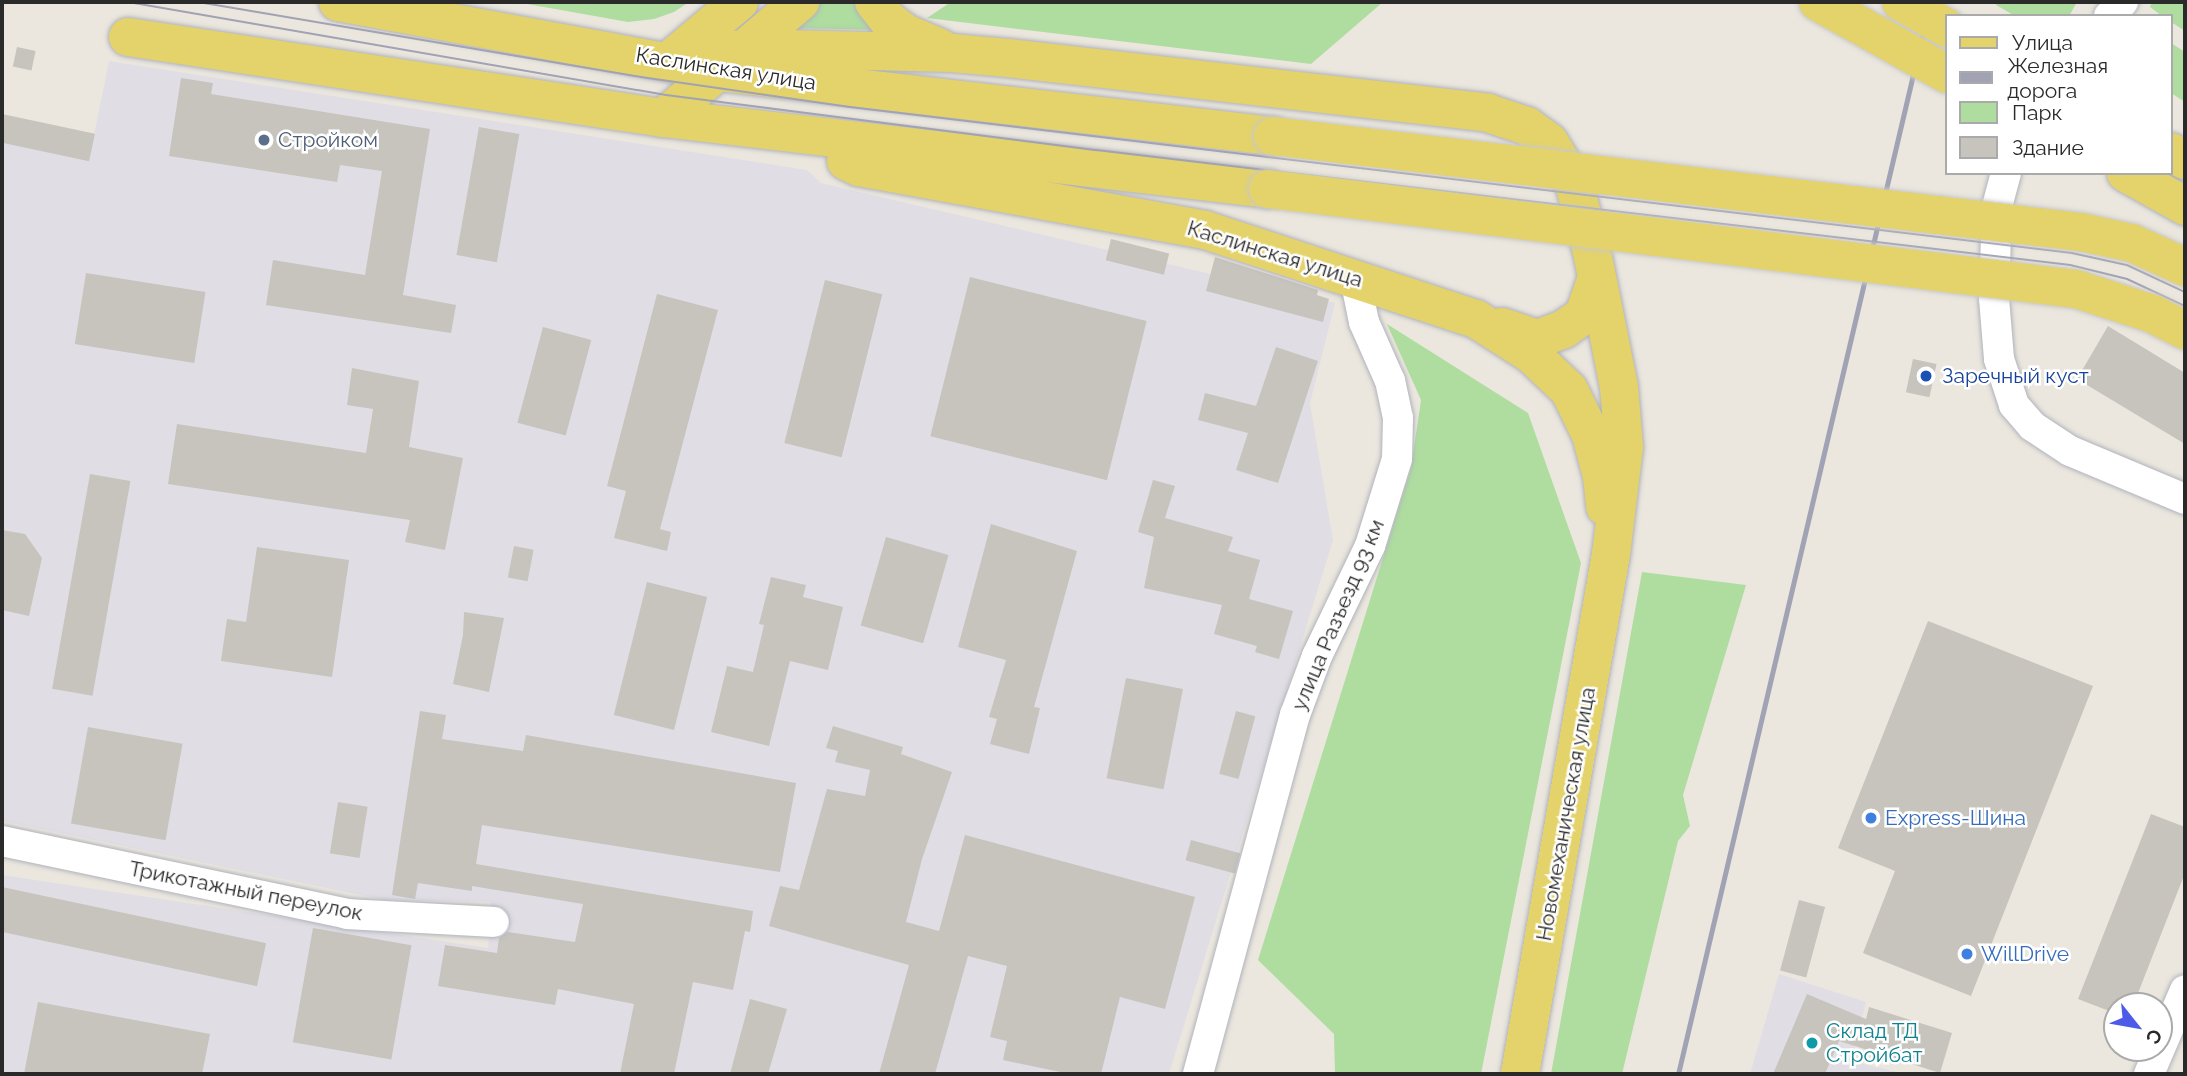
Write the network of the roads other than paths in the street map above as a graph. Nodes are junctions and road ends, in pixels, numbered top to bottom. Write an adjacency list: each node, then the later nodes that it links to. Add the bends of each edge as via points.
1 (338, 2): 11 (main road, Каслинская улица)
2 (739, 2): 11 (main road)
3 (800, 2): 10 (main road)
4 (874, 2): 9 (main road, via 905,33)
5 (1818, 2): 12 (main road, bridge)
6 (1901, 2): 7 (main road, bridge)
7 (1946, 26)
8 (128, 37): 13 (main road)
9 (952, 53): 10 (main road); 21 (main road, via 1488,113 1527,126 1549,142 1574,183)
10 (733, 60): 11 (main road, Каслинская улица); 13 (main road); 19 (main road, Каслинская улица, bridge, via 1115,120 2081,232 2132,243)
11 (670, 61): 13 (main road)
12 (1946, 73)
13 (663, 118): 14 (main road)
14 (793, 135): 20 (main road, Каслинская улица, via 859,167 1205,230); 23 (main road, bridge, via 2076,289)
15 (2019, 175): 17 (street)
16 (2130, 175): 18 (main road)
17 (2003, 184): 24 (street, via 1995,252 1995,333 2004,383 2014,404 2032,426 2070,451)
18 (2185, 206)
19 (2185, 267)
20 (1354, 278): 22 (main road, Каслинская улица); 29 (street, улица Разъезд 93 км, via 1364,322 1391,381 1398,418 1397,459 1370,547 1317,656 1296,715)
21 (1597, 278): 22 (main road, via 1584,315 1537,339); 25 (main road, via 1619,387 1624,446)
22 (1476, 319): 25 (main road, Каслинская улица, via 1531,354 1569,390 1591,435 1602,476)
23 (2185, 330)
24 (2185, 499)
25 (1611, 554): 30 (main road, Новомеханическая улица)
26 (2, 841): 27 (street, Трикотажный переулок, via 347,914)
27 (494, 922)
28 (2185, 990): 31 (street)
29 (1198, 1074)
30 (1520, 1074)
31 (2149, 1074)

